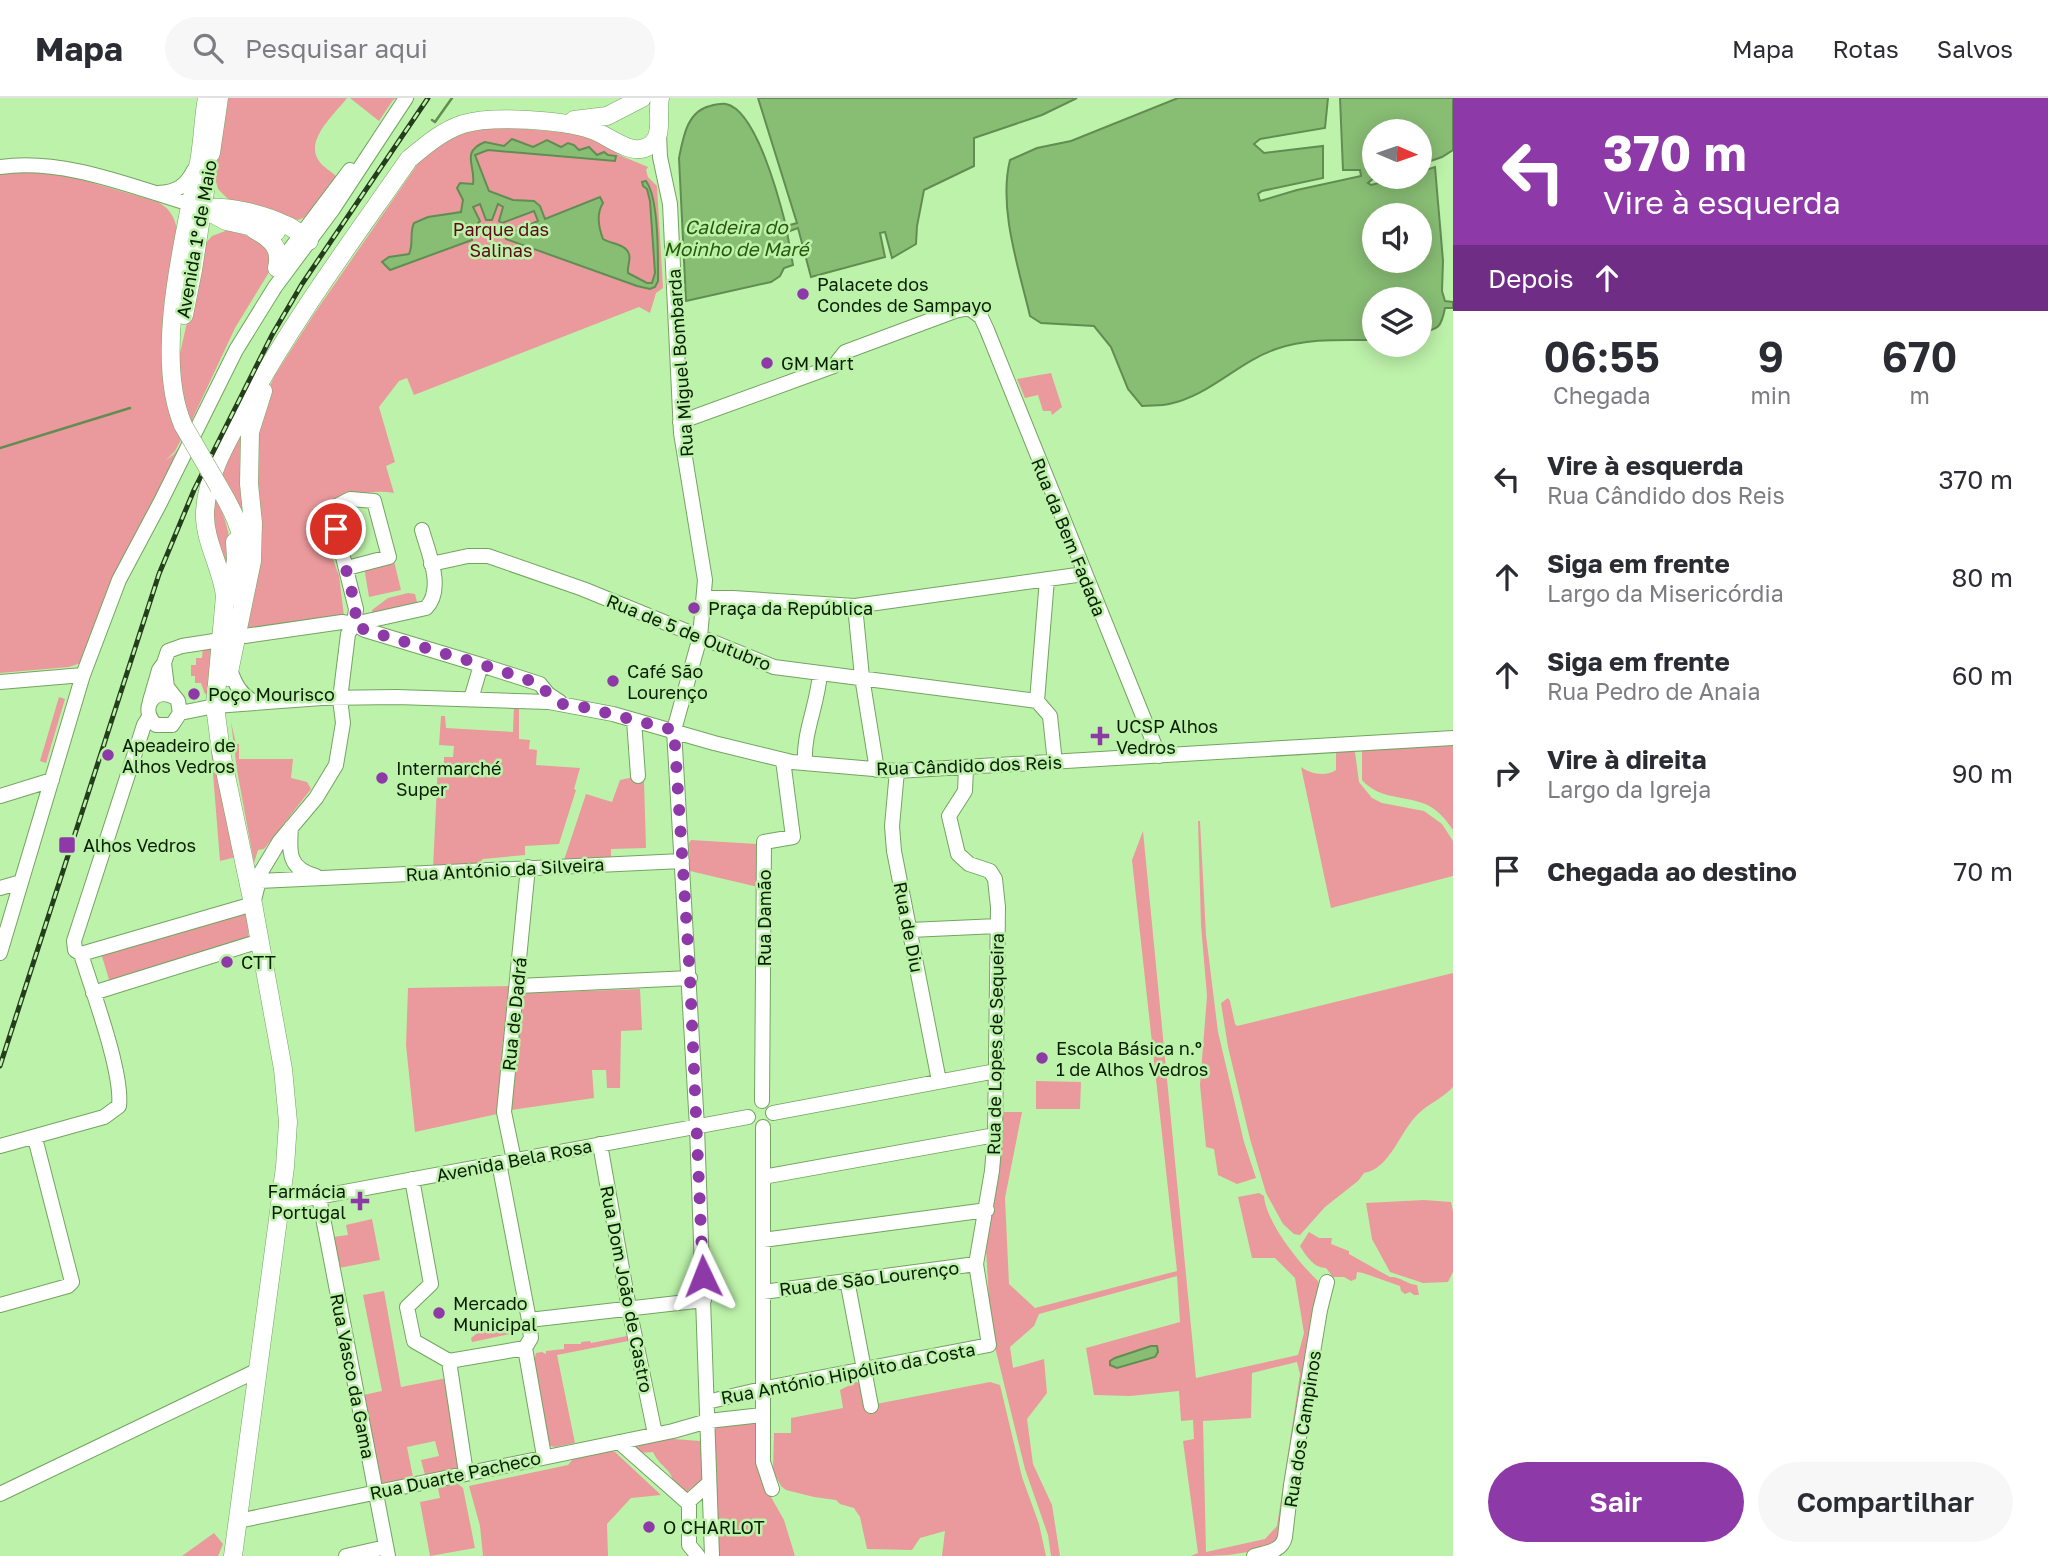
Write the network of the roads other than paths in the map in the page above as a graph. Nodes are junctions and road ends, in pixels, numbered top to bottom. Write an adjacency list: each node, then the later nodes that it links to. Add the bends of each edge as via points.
1 (207, 98): 9 (main road, Avenida 1º de Maio)
2 (219, 98): 9 (main road, Avenida 1º de Maio)
3 (406, 98): 15 (street)
4 (660, 98): 7 (main road)
5 (630, 105): 6 (main road, via 607,116); 7 (main road, via 646,105); 8 (main road, via 614,126)
6 (560, 123): 8 (main road, via 594,130); 18 (main road, via 495,119 462,124 409,159)
7 (659, 124): 8 (main road, via 657,138 648,147); 11 (street, Rua Miguel Bombarda)
8 (624, 145): 11 (street)
9 (204, 165): 12 (street, via 187,183 169,192); 13 (main road, Avenida 1º de Maio); 14 (main road, via 214,188)
10 (0, 167): 12 (street, via 48,166)
11 (662, 173): 21 (street, Rua Miguel Bombarda, via 670,204)
12 (153, 193): 13 (street)
13 (196, 206): 14 (main road, via 218,217); 17 (main road, Avenida 1º de Maio); 19 (main road, Avenida 1º de Maio, via 173,314)
14 (239, 220): 15 (main road); 15 (main road, via 287,225); 16 (main road, via 275,245 279,256); 17 (main road, via 207,235)
15 (304, 238): 16 (street); 20 (street)
16 (276, 268): 20 (street, via 245,320)
17 (193, 270): 19 (main road, Avenida 1º de Maio)
18 (274, 355): 30 (main road, via 250,432 254,538); 32 (main road, via 226,443 207,493 205,516 225,596)
19 (172, 381): 22 (main road, Avenida 1º de Maio, bridge, via 183,425)
20 (214, 391): 39 (street, via 119,580)
21 (680, 422): 26 (street, Rua da Bem Fadada, via 834,366 845,352 969,308 981,317); 28 (street, Rua Miguel Bombarda, via 704,565)
22 (228, 503): 30 (main road, via 244,552); 32 (main road, via 236,559 231,599)
23 (422, 530): 24 (street)
24 (431, 564): 31 (street, via 435,591 426,608); 34 (street, Rua de 5 de Outubro, via 488,556)
25 (347, 568): 25 (street, via 331,509 350,499 374,501 389,557); 31 (street, via 356,609)
26 (1084, 574): 27 (street); 55 (street, Rua da Bem Fadada)
27 (1047, 579): 29 (street); 46 (street)
28 (704, 598): 29 (street); 34 (street, Rua Miguel Bombarda)
29 (856, 606): 40 (street)
30 (240, 612): 37 (main road)
31 (354, 624): 33 (street); 36 (street); 43 (street, via 348,634)
32 (218, 636): 35 (street, via 168,651); 49 (main road)
33 (245, 636)
34 (700, 638): 38 (street, Rua de 5 de Outubro, via 774,667); 53 (street, Rua Miguel Bombarda)
35 (164, 663): 42 (street, via 167,687); 45 (street)
36 (481, 665): 44 (street); 48 (street, via 540,684)
37 (229, 667): 47 (street, via 238,689); 49 (main road)
38 (820, 673): 40 (street, Rua de 5 de Outubro); 57 (street, via 805,741)
39 (83, 675): 41 (street); 63 (street)
40 (862, 677): 46 (street, Rua de 5 de Outubro); 60 (street)
41 (0, 682)
42 (174, 697): 45 (street, via 164,693); 50 (street)
43 (341, 699): 44 (street, Rua Cândido dos Reis); 47 (street, Rua Cândido dos Reis); 65 (street, via 343,723 336,765)
44 (471, 699): 48 (street, Rua Cândido dos Reis)
45 (150, 701): 51 (street)
46 (1037, 701): 58 (street, via 1050,716)
47 (256, 703): 49 (street, Rua Cândido dos Reis)
48 (563, 704): 52 (street, Rua Cândido dos Reis)
49 (220, 706): 50 (street, Rua Cândido dos Reis); 72 (main road, via 230,788)
50 (180, 713): 51 (street, via 167,727 156,725)
51 (149, 717): 77 (street, via 74,941)
52 (635, 720): 53 (street, Rua Cândido dos Reis); 62 (street)
53 (674, 730): 56 (street, Rua Cândido dos Reis); 66 (street, Rua Miguel Bombarda)
54 (1453, 738): 55 (street, Rua Cândido dos Reis)
55 (1158, 757): 58 (street, Rua Cândido dos Reis)
56 (783, 760): 57 (street, Rua Cândido dos Reis); 83 (street, Rua Damão, via 793,837 764,842)
57 (805, 763): 60 (street, Rua Cândido dos Reis)
58 (1055, 763): 59 (street, Rua Cândido dos Reis)
59 (966, 768): 61 (street, Rua Cândido dos Reis); 73 (street, Rua de Lopes de Sequeira, via 967,787 949,816 958,854 990,871 995,879)
60 (877, 770): 61 (street, Rua Cândido dos Reis)
61 (897, 771): 74 (street, Rua de Diu, via 894,851)
62 (638, 776)
63 (52, 780): 64 (street); 70 (street)
64 (0, 796)
65 (291, 827): 68 (street, Rua António da Silveira, via 293,862 313,876); 69 (street)
66 (682, 861): 67 (street, Rua António da Silveira); 78 (street, Rua Miguel Bombarda)
67 (528, 867): 68 (street, Rua António da Silveira); 79 (street, Rua de Dadrá)
68 (328, 878): 69 (street, Rua António da Silveira)
69 (259, 881): 72 (street)
70 (21, 882): 71 (street); 76 (street)
71 (0, 888)
72 (253, 904): 75 (main road); 77 (street)
73 (998, 926): 74 (street); 81 (street, Rua de Lopes de Sequeira)
74 (910, 930): 82 (street, Rua de Diu)
75 (260, 942): 80 (street); 96 (main road, via 287,1100)
76 (0, 953)
77 (81, 954): 80 (street)
78 (690, 978): 79 (street); 86 (street, Rua Miguel Bombarda)
79 (518, 986): 92 (street, Rua de Dadrá, via 504,1112)
80 (93, 993): 89 (street, via 115,1069 118,1107)
81 (996, 1071): 82 (street); 88 (street, Rua de Lopes de Sequeira)
82 (939, 1081): 84 (street)
83 (762, 1101): 84 (street); 85 (street, via 752,1104)
84 (774, 1113): 87 (street)
85 (748, 1117): 86 (street, Avenida Bela Rosa); 87 (street)
86 (697, 1127): 90 (street, Avenida Bela Rosa); 103 (street, Rua Miguel Bombarda)
87 (763, 1127): 93 (street)
88 (995, 1135): 93 (street); 97 (street, Rua de Lopes de Sequeira)
89 (36, 1138): 91 (street); 104 (street, via 72,1282)
90 (600, 1144): 92 (street, Avenida Bela Rosa); 105 (street, Rua Dom João de Castro)
91 (0, 1146)
92 (507, 1161): 94 (street, Avenida Bela Rosa); 106 (street, Rua de Dadrá)
93 (763, 1177): 98 (street)
94 (412, 1179): 95 (street, Avenida Bela Rosa); 109 (street, via 431,1284 407,1307 414,1341)
95 (319, 1197): 96 (street, Avenida Bela Rosa); 125 (street, Rua Vasco da Gama)
96 (280, 1204): 111 (main road)
97 (986, 1210): 98 (street); 99 (street, Rua de Lopes de Sequeira)
98 (763, 1240): 102 (street)
99 (976, 1264): 100 (street, Rua de São Lourenço); 107 (street, Rua de Lopes de Sequeira)
100 (847, 1280): 102 (street, Rua de São Lourenço); 110 (street)
101 (1327, 1282): 134 (street, Rua dos Campinos, via 1283,1545)
102 (762, 1292): 112 (street)
103 (704, 1300): 105 (street); 113 (street, Rua Miguel Bombarda)
104 (0, 1305)
105 (629, 1308): 106 (street); 118 (street, Rua Dom João de Castro)
106 (529, 1320): 108 (street, Rua de Dadrá, via 531,1338)
107 (989, 1345): 110 (street, Rua António Hipólito da Costa)
108 (525, 1348): 109 (street); 121 (street, Rua de Dadrá)
109 (449, 1361): 122 (street)
110 (863, 1368): 112 (street, Rua António Hipólito da Costa); 114 (street)
111 (258, 1370): 126 (street); 128 (main road)
112 (762, 1389): 113 (street, Rua António Hipólito da Costa); 115 (street)
113 (707, 1402): 116 (street, Rua Miguel Bombarda)
114 (871, 1406)
115 (762, 1415): 116 (street, Rua Duarte Pacheco); 124 (street, via 763,1462)
116 (708, 1421): 117 (street, Rua Duarte Pacheco); 119 (street, Rua Miguel Bombarda)
117 (673, 1431): 118 (street, Rua Duarte Pacheco); 119 (street, Rua Duarte Pacheco)
118 (655, 1434): 120 (street, Rua Duarte Pacheco)
119 (708, 1437): 123 (street, Rua Miguel Bombarda)
120 (619, 1442): 121 (street, Rua Duarte Pacheco); 127 (street)
121 (544, 1456): 122 (street, Rua Duarte Pacheco)
122 (466, 1473): 125 (street, Rua Duarte Pacheco)
123 (709, 1483): 127 (street); 133 (street, Rua Miguel Bombarda)
124 (772, 1489)
125 (375, 1492): 128 (street, Rua Duarte Pacheco); 129 (street, Rua Vasco da Gama)
126 (0, 1494)
127 (688, 1503): 132 (street, via 689,1545)
128 (238, 1521): 130 (main road)
129 (387, 1551): 131 (street)
130 (233, 1556)
131 (346, 1556)
132 (698, 1556)
133 (712, 1556)
134 (1254, 1556)

